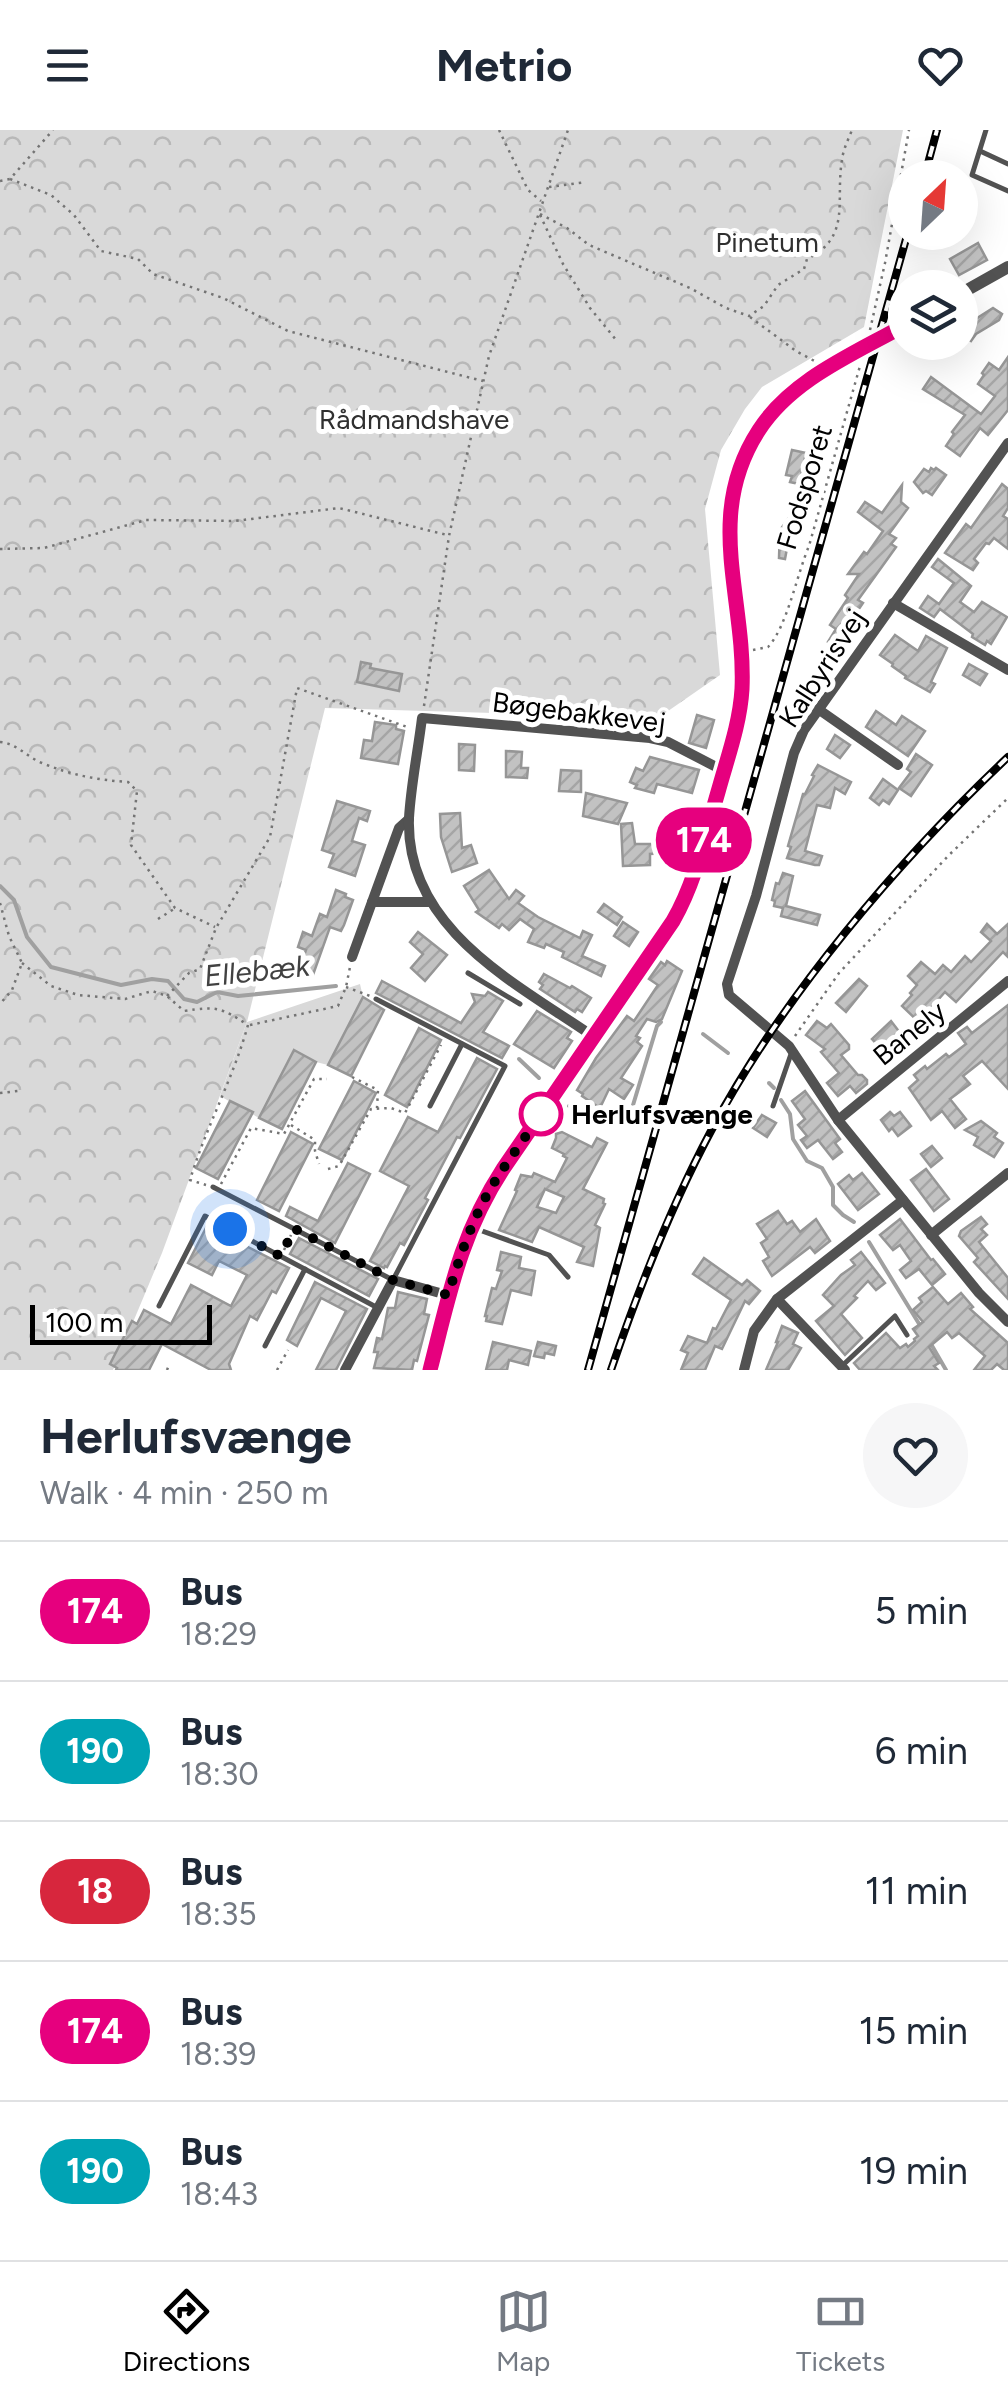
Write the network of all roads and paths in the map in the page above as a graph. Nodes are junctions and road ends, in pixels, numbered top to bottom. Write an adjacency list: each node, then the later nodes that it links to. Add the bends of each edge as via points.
1 (53, 130): 9 (path)
2 (499, 130): 14 (path, via 528,190)
3 (568, 130): 12 (path)
4 (852, 130): 18 (path, via 842,156 840,218 825,250 807,259)
5 (909, 130): 19 (path)
6 (986, 130): 7 (lane)
7 (980, 151): 8 (lane); 13 (lane, via 972,175)
8 (1008, 164)
9 (10, 179): 10 (path); 24 (path, via 52,195 101,251 138,258 153,274 223,298 288,331)
10 (0, 180)
11 (586, 182): 12 (path)
12 (548, 187): 14 (path)
13 (1008, 191)
14 (542, 202): 15 (path)
15 (539, 214): 18 (path, via 589,245); 21 (path); 24 (path)
16 (1008, 267): 17 (street)
17 (978, 284)
18 (750, 316): 22 (path)
19 (869, 333)
20 (888, 334): 22 (street)
21 (616, 342)
22 (828, 368): 29 (street, via 768,418 738,472 729,532)
23 (860, 368): 29 (path, Fodsporet, via 780,629 768,647)
24 (483, 380): 26 (path)
25 (1008, 443): 28 (street, Kalbyrisvej)
26 (449, 536): 27 (path, via 339,508 235,521 146,520 44,548); 32 (path)
27 (0, 549)
28 (892, 603): 30 (street); 31 (street, Kalbyrisvej)
29 (740, 652): 36 (street, via 742,694)
30 (1008, 670)
31 (818, 709): 35 (street); 58 (street, Kalbyrisvej, via 794,753 727,984 730,995)
32 (422, 718): 33 (street); 36 (street, Bøgebakkevej, via 650,738)
33 (420, 732): 38 (street); 44 (path, via 297,688 270,836)
34 (0, 742): 42 (path, via 91,780 128,782 137,791 131,845)
35 (898, 764)
36 (724, 771): 56 (street, via 682,906)
37 (1008, 798): 58 (path, via 839,973)
38 (409, 819): 39 (street, via 399,828); 40 (street)
39 (372, 902): 40 (street); 45 (street)
40 (431, 902): 56 (street, via 472,952)
41 (0, 904): 46 (path)
42 (176, 908): 43 (path); 44 (path)
43 (158, 919)
44 (216, 928): 50 (path, via 200,969)
45 (352, 957): 49 (path)
46 (22, 963): 50 (path, via 51,986 78,995 125,1000 152,991); 52 (path)
47 (468, 974): 53 (lane)
48 (1008, 981): 67 (street, Banely)
49 (346, 987): 51 (path); 54 (path, via 338,1006)
50 (169, 994): 54 (path, via 184,1011 211,1006)
51 (376, 999): 55 (lane)
52 (0, 1004)
53 (520, 1004)
54 (248, 1026): 72 (path, via 190,1180)
55 (446, 1035): 57 (lane); 63 (path)
56 (594, 1037): 74 (street)
57 (462, 1044): 64 (lane); 80 (lane, via 505,1066)
58 (790, 1048): 65 (lane); 67 (street, Kalbyrisvej)
59 (352, 1077): 66 (path, via 378,1090)
60 (327, 1079): 68 (path, via 314,1079)
61 (18, 1091): 62 (path)
62 (0, 1093)
63 (410, 1104): 64 (path); 66 (path, via 405,1112)
64 (430, 1106)
65 (773, 1106)
66 (377, 1108): 70 (path, via 339,1166)
67 (838, 1120): 73 (street, Kalbyrisvej)
68 (289, 1124): 69 (path, via 316,1140); 72 (path, via 284,1134 251,1128)
69 (319, 1164)
70 (328, 1169)
71 (1008, 1173): 76 (street)
72 (215, 1188): 75 (lane)
73 (904, 1200): 76 (street, Kalbyrisvej); 82 (street)
74 (471, 1227): 79 (lane, via 549,1254); 81 (street)
75 (295, 1229): 77 (path); 80 (lane)
76 (931, 1235): 85 (street, Kalbyrisvej)
77 (280, 1256): 78 (lane); 83 (lane, via 205,1216)
78 (305, 1269): 84 (lane); 87 (lane)
79 (568, 1277)
80 (393, 1280): 81 (street); 84 (street)
81 (448, 1295): 92 (street)
82 (777, 1300): 89 (street); 93 (street, via 754,1332)
83 (158, 1306)
84 (378, 1308): 91 (street)
85 (1008, 1322)
86 (906, 1335): 89 (lane, via 895,1316)
87 (265, 1346)
88 (288, 1350): 90 (path)
89 (843, 1368)
90 (277, 1370)
91 (345, 1370)
92 (430, 1370)
93 (744, 1370)

